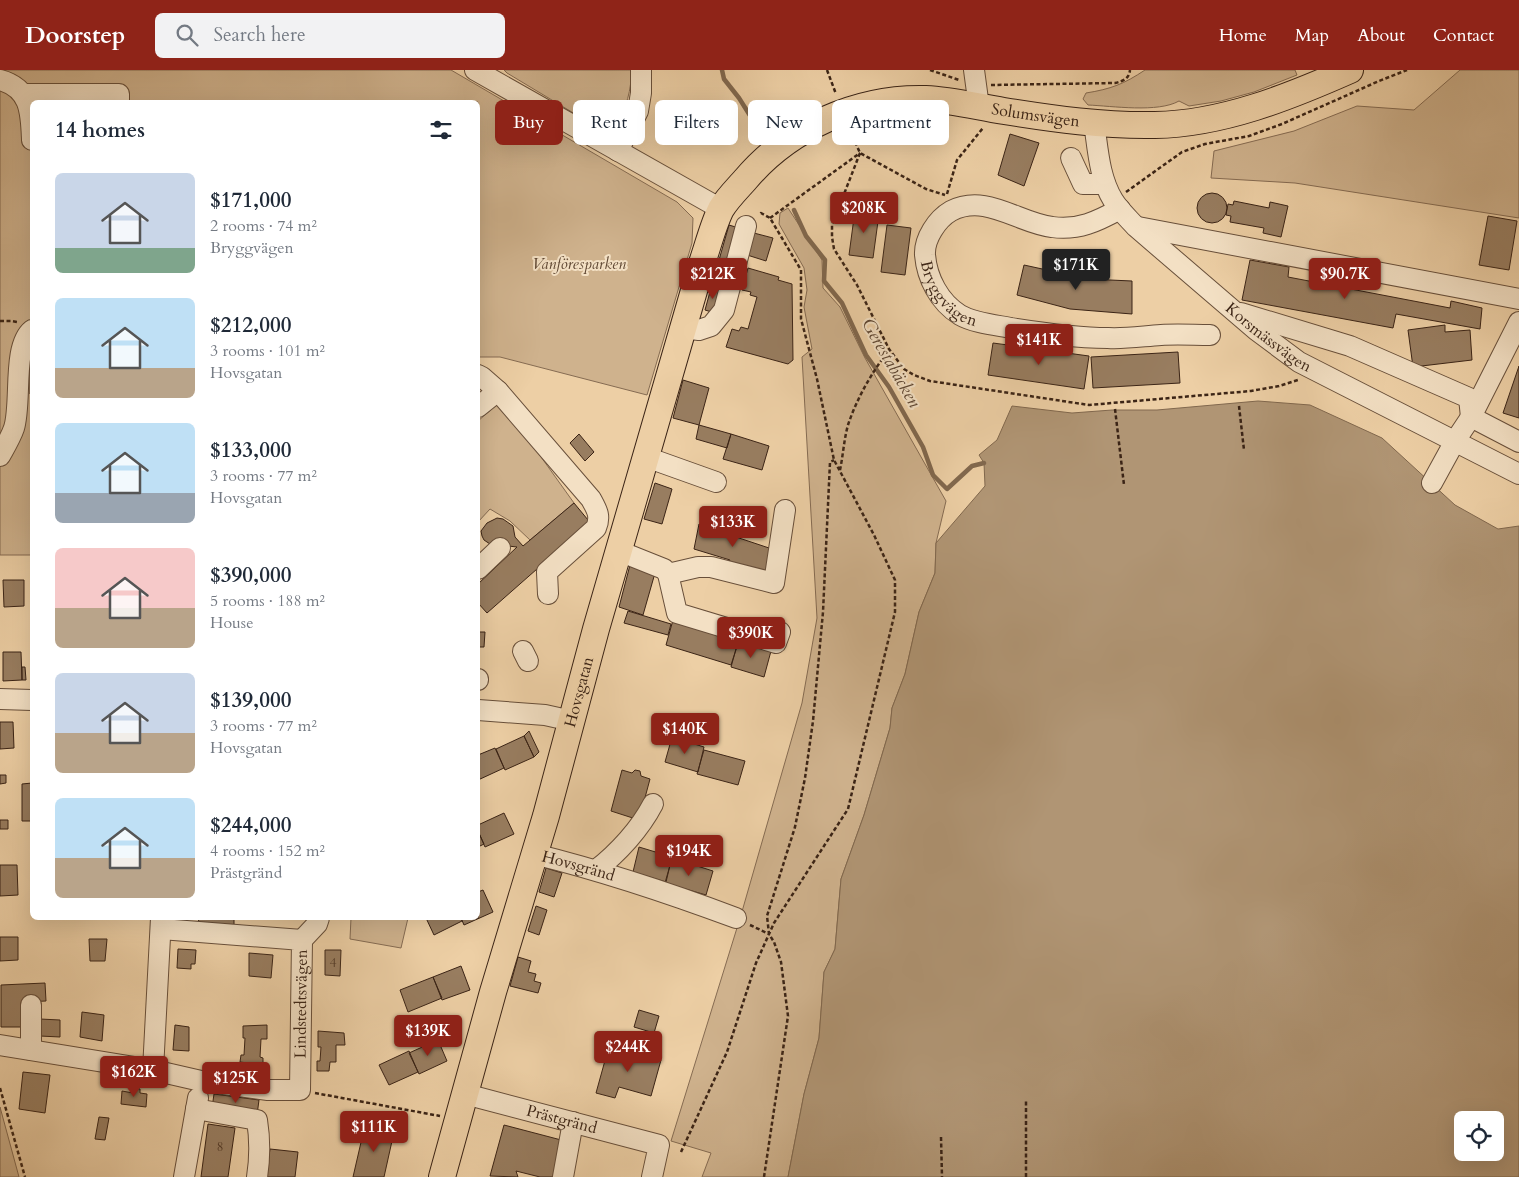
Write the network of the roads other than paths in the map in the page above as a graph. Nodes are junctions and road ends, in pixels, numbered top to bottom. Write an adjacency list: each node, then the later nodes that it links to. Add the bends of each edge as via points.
1 (475, 70): 10 (street)
2 (641, 70): 10 (street, via 638,111)
3 (1350, 70): 9 (main road, Solumsvägen, via 1250,110 1156,125)
4 (5, 77): 5 (street)
5 (23, 94): 7 (street, via 120,94); 8 (street)
6 (978, 94): 9 (main road, Solumsvägen, via 1041,117); 13 (main road, Solumsvägen, via 950,101 924,99 866,104 842,112 812,126 768,155)
7 (119, 100)
8 (30, 110)
9 (1094, 123): 12 (street, Korsmässvägen, via 1100,163)
10 (618, 151): 13 (street)
11 (1071, 158): 12 (street, via 1083,184)
12 (1115, 196): 15 (street, Korsmässvägen); 21 (street, Bryggvägen, via 1090,224 1061,228 1040,225 989,206 968,206 949,212 936,223 924,250 936,290 960,315 985,323 1052,335 1110,338)
13 (721, 209): 19 (main road, Hovsgatan)
14 (746, 226): 19 (street, via 724,310 711,326 699,330)
15 (1136, 227): 16 (street); 17 (street, Korsmässvägen)
16 (1519, 299)
17 (1232, 310): 25 (street, via 1350,346 1469,398); 26 (street, Korsmässvägen, via 1299,362)
18 (1519, 322): 25 (street)
19 (683, 328): 29 (main road, Hovsgatan)
20 (30, 332): 28 (street, via 20,357 14,427)
21 (1210, 335)
22 (480, 376): 23 (street)
23 (498, 391): 24 (street); 38 (street, via 591,499 599,513 596,528 547,572)
24 (480, 406)
25 (1471, 417): 26 (street); 27 (street)
26 (1455, 441): 30 (street, Korsmässvägen); 32 (street)
27 (1519, 442)
28 (0, 456)
29 (646, 457): 31 (street); 35 (main road, Hovsgatan)
30 (1519, 474)
31 (716, 482)
32 (1432, 484)
33 (785, 510): 37 (street, via 774,583 711,567)
34 (500, 548): 36 (street)
35 (619, 551): 37 (street, via 664,569); 43 (main road, Hovsgatan)
36 (480, 567)
37 (668, 574): 39 (street, via 677,613 776,643)
38 (548, 594)
39 (780, 632)
40 (0, 699): 41 (street)
41 (30, 700)
42 (480, 710): 43 (street, via 545,715)
43 (572, 721): 45 (main road, Hovsgatan)
44 (653, 804): 46 (street, via 636,829)
45 (534, 854): 46 (street, Hovsgränd); 57 (main road, Hovsgatan)
46 (596, 870): 47 (street, Hovsgränd)
47 (736, 918)
48 (318, 920): 51 (street)
49 (161, 923): 50 (street, Lindstedtsvägen); 55 (street)
50 (256, 927): 51 (street, Lindstedtsvägen)
51 (302, 940): 56 (street, Lindstedtsvägen, via 300,1090 268,1090)
52 (31, 1005): 54 (street)
53 (0, 1044): 54 (street)
54 (32, 1050): 55 (street)
55 (153, 1070): 56 (street)
56 (201, 1081): 58 (street)
57 (465, 1094): 59 (street, Prästgränd); 62 (main road, Hovsgatan)
58 (196, 1110): 60 (street); 61 (street, via 256,1120 260,1152)
59 (573, 1122): 63 (street); 64 (street, Prästgränd, via 660,1144)
60 (184, 1177)
61 (257, 1177)
62 (442, 1177)
63 (563, 1177)
64 (652, 1177)

